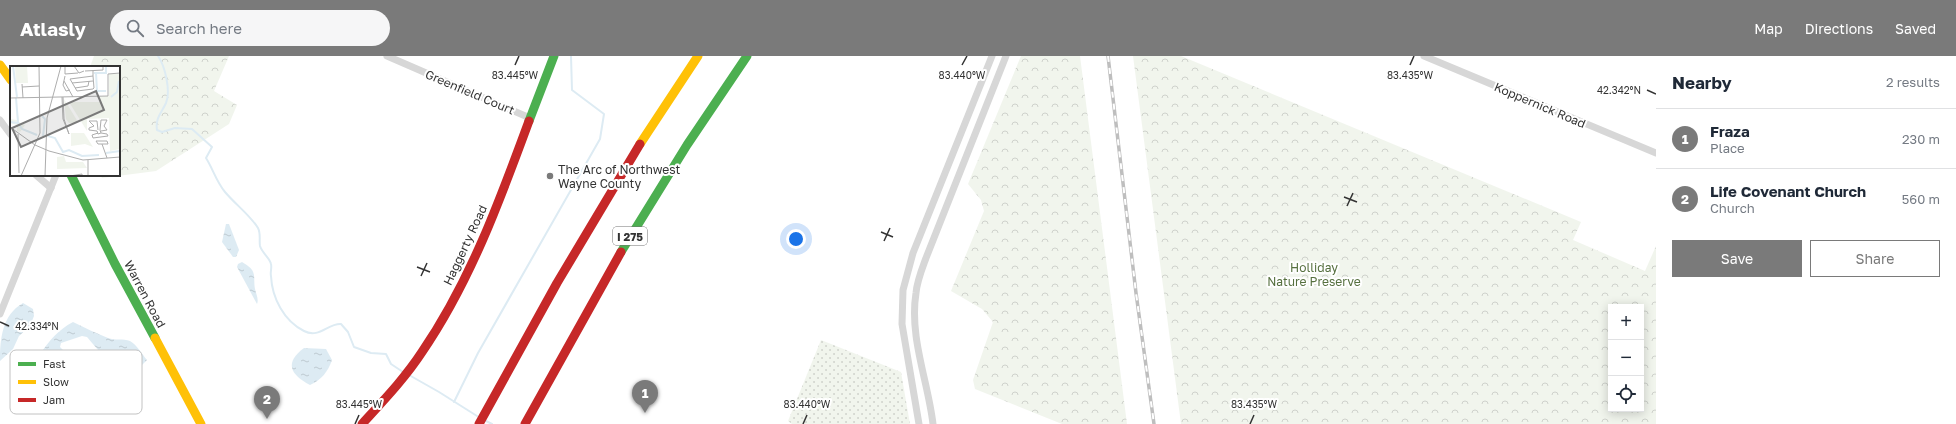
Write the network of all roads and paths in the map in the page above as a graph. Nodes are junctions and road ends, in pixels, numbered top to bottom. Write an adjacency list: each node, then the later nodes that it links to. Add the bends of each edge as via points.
1 (387, 56): 11 (street, Greenfield Court)
2 (554, 56): 11 (main road, Haggerty Road)
3 (698, 56): 26 (main road, via 644,137 566,265)
4 (747, 56): 29 (main road, I 275, via 628,240)
5 (992, 56): 13 (street)
6 (1005, 56): 15 (street)
7 (1424, 56): 8 (street, Koppernick Road)
8 (1433, 58): 16 (street, Koppernick Road)
9 (0, 65): 10 (main road)
10 (10, 79)
11 (530, 118): 28 (main road, Haggerty Road, via 478,249 429,341 403,377)
12 (0, 120): 14 (street)
13 (961, 131): 15 (street); 21 (street)
14 (10, 134)
15 (974, 136): 22 (street)
16 (1656, 153)
17 (37, 176): 20 (street)
18 (56, 176): 20 (street)
19 (71, 176): 27 (main road, Warren Road, via 115,264)
20 (51, 188): 23 (street)
21 (917, 243): 22 (street); 25 (street, via 902,297)
22 (930, 248): 24 (street, via 916,292)
23 (0, 314)
24 (916, 338): 25 (street); 31 (street)
25 (904, 340): 30 (street)
26 (481, 421)
27 (201, 424)
28 (362, 424)
29 (525, 424)
30 (919, 424)
31 (933, 424)

